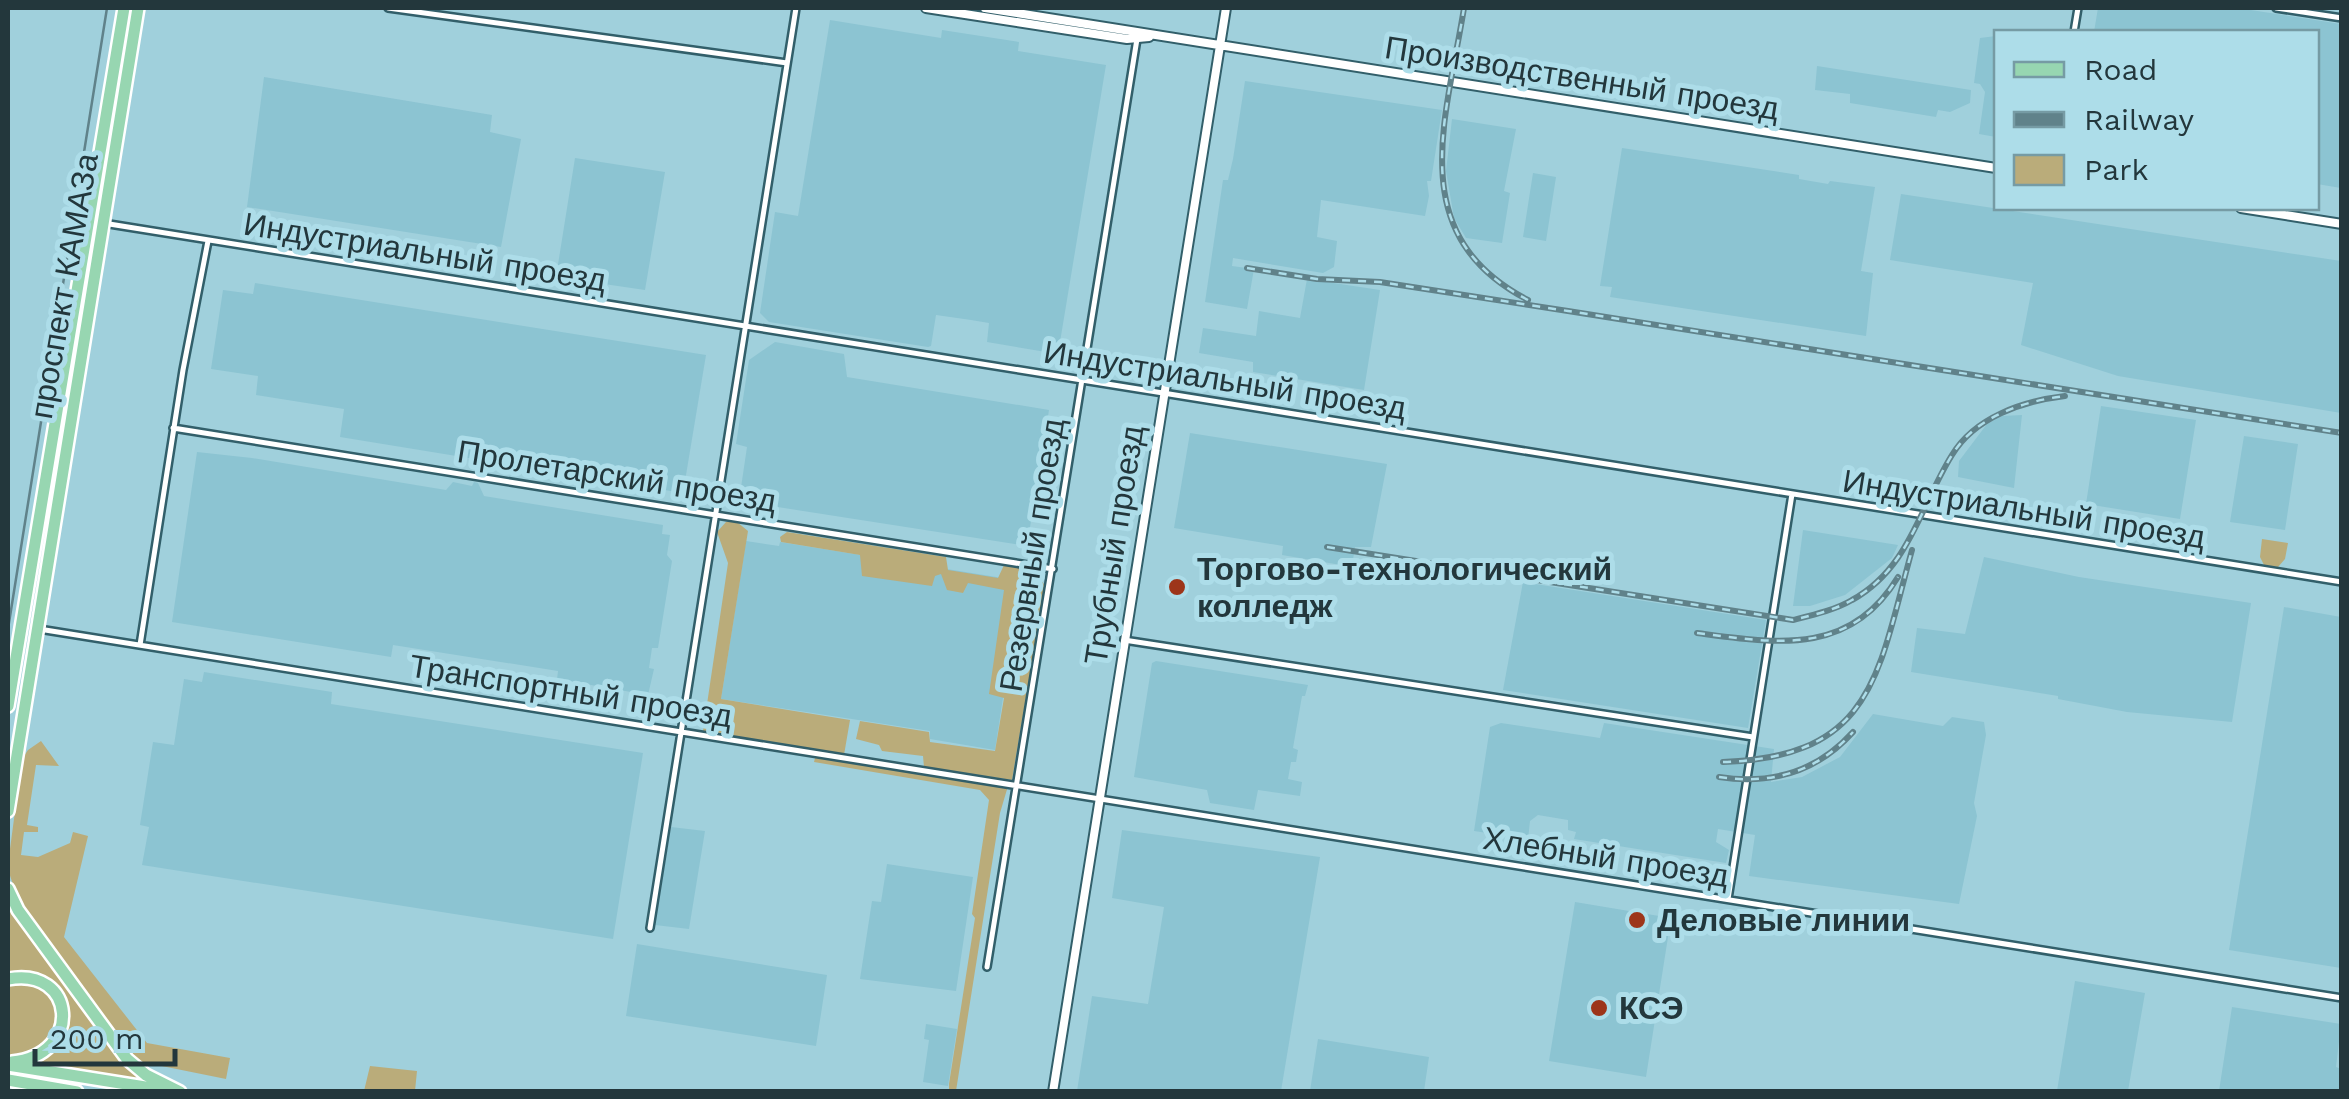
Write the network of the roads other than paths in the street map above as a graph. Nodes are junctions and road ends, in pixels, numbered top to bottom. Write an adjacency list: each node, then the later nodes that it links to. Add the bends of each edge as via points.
1 (124, 8): 14 (main road, проспект КАМАЗа)
2 (138, 8): 14 (main road, проспект КАМАЗа)
3 (388, 8): 13 (street)
4 (796, 8): 13 (street)
5 (926, 8): 9 (street, Производственный проезд)
6 (985, 8): 9 (street, Производственный проезд)
7 (1226, 8): 12 (street, Трубный проезд)
8 (2276, 8): 10 (street)
9 (1027, 18): 11 (street, Производственный проезд)
10 (2342, 18)
11 (1138, 35): 12 (street, Производственный проезд); 23 (street, Резервный проезд)
12 (1220, 45): 17 (street, Производственный проезд); 24 (street, Трубный проезд)
13 (788, 63): 22 (street)
14 (116, 100): 15 (main road, проспект КАМАЗа); 16 (main road, проспект КАМАЗа)
15 (105, 128): 16 (main road, via 113,122); 26 (main road, проспект КАМАЗа)
16 (118, 136): 19 (main road, проспект КАМАЗа)
17 (1994, 168)
18 (2254, 210): 20 (street)
19 (101, 222): 21 (street, Индустриальный проезд); 28 (main road, проспект КАМАЗа)
20 (2342, 224)
21 (208, 242): 22 (street, Индустриальный проезд); 25 (street)
22 (745, 326): 23 (street, Индустриальный проезд); 29 (street)
23 (1083, 380): 24 (street, Индустриальный проезд); 30 (street, Резервный проезд)
24 (1164, 394): 27 (street, Индустриальный проезд); 33 (street, Трубный проезд)
25 (174, 428): 29 (street, Пролетарский проезд); 34 (street)
26 (42, 494): 28 (main road, via 52,478); 35 (main road, проспект КАМАЗа)
27 (1792, 494): 31 (street, Индустриальный проезд); 37 (street)
28 (57, 498): 32 (main road, проспект КАМАЗа)
29 (714, 514): 30 (street, Пролетарский проезд); 36 (street)
30 (1053, 569): 39 (street, Резервный проезд)
31 (2342, 582)
32 (36, 629): 34 (street, Транспортный проезд); 38 (main road, проспект КАМАЗа)
33 (1124, 640): 37 (street); 40 (street, Трубный проезд)
34 (140, 645): 36 (street, Транспортный проезд)
35 (8, 706)
36 (682, 731): 39 (street, Транспортный проезд); 44 (street)
37 (1753, 738): 43 (street)
38 (11, 775): 41 (main road, проспект КАМАЗа)
39 (1016, 785): 40 (street, Транспортный проезд); 45 (street, Резервный проезд)
40 (1099, 798): 43 (street, Хлебный проезд); 53 (street, Трубный проезд)
41 (8, 811)
42 (8, 889): 52 (main road, via 127,1058)
43 (1728, 899): 47 (street, Хлебный проезд)
44 (650, 928)
45 (986, 967)
46 (8, 979): 48 (main road, via 40,980 61,1003 64,1019 53,1046)
47 (2342, 998)
48 (8, 1064): 52 (main road)
49 (8, 1082): 50 (main road); 51 (main road)
50 (20, 1092)
51 (78, 1092)
52 (177, 1092)
53 (1053, 1092)

